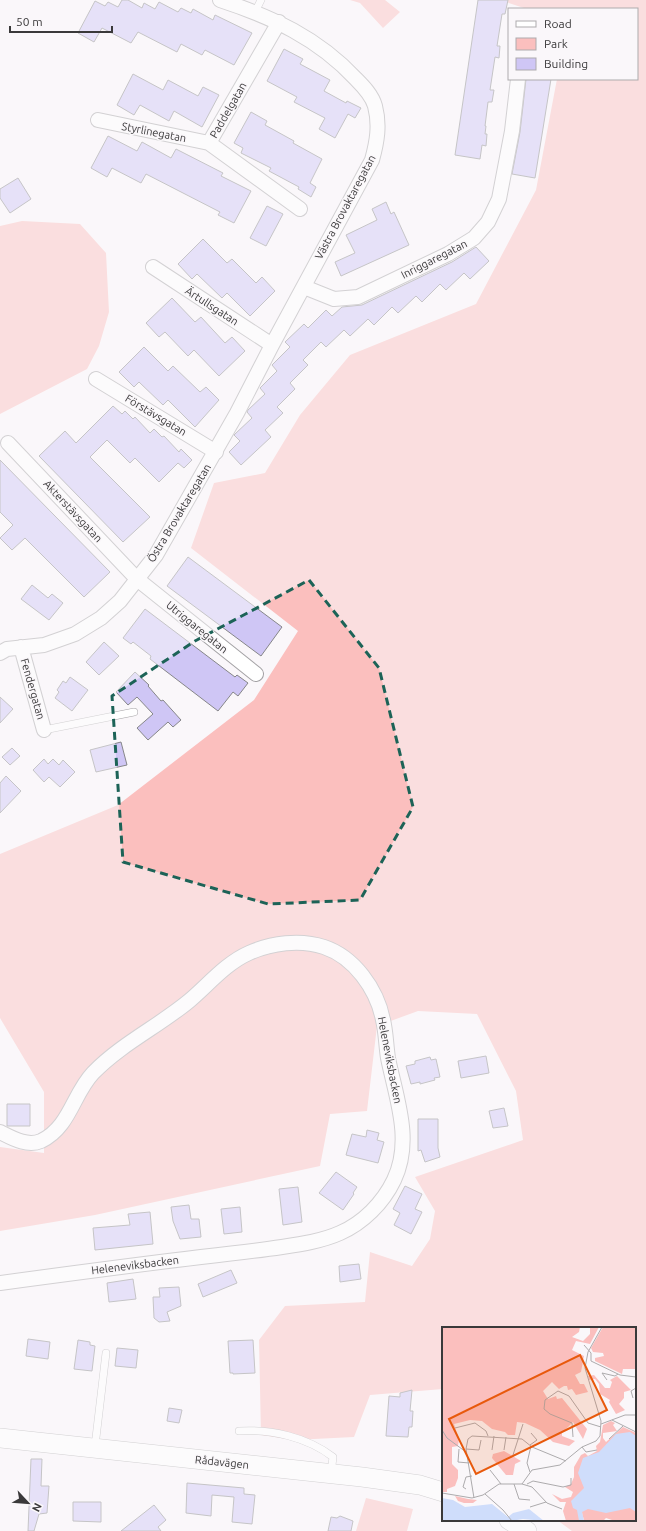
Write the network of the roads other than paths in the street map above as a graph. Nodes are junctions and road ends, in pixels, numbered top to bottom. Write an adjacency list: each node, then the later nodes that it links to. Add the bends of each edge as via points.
1 (220, 0): 2 (street, Västra Brovaktaregatan)
2 (258, 6): 3 (street, Västra Brovaktaregatan)
3 (278, 22): 6 (street, Paddelgatan); 9 (street, Västra Brovaktaregatan, via 332,57 366,89 375,105 378,124 378,138 372,160)
4 (518, 80): 9 (street, Inriggaregatan, via 512,131 499,199 488,222 474,238 448,254 358,297 334,299)
5 (98, 120): 6 (street, Styrlinegatan)
6 (210, 143): 7 (street, Paddelgatan)
7 (300, 209)
8 (153, 267): 10 (street, Ärtullsgatan)
9 (304, 287): 10 (street, Västra Brovaktaregatan)
10 (272, 345): 13 (street, Västra Brovaktaregatan)
11 (96, 379): 13 (street, Förstävsgatan)
12 (8, 443): 14 (street, Akterstävsgatan)
13 (216, 452): 14 (street, Östra Brovaktaregatan, via 156,555)
14 (137, 579): 15 (street, Östra Brovaktaregatan, via 120,601 101,618 75,634 44,645); 16 (street, Utriggaregatan)
15 (7, 648): 18 (street, Fendergatan)
16 (256, 674)
17 (134, 712): 18 (lane)
18 (44, 730)
19 (0, 1132): 20 (street, Heleneviksbacken, via 18,1142 38,1143 56,1132 92,1074 127,1044 188,1002 222,971 245,954 262,947 304,942 324,947 342,956 362,975 375,995 383,1020 391,1073 404,1130 401,1161 394,1181 379,1205 360,1222 340,1233 311,1242 258,1250)
20 (0, 1283)
21 (106, 1353): 24 (lane)
22 (239, 1431): 25 (lane, via 257,1430 281,1434 324,1450 333,1457)
23 (0, 1438): 24 (street, Rådavägen)
24 (94, 1449): 25 (street, Rådavägen)
25 (331, 1474): 26 (street, Rådavägen, via 420,1485)
26 (442, 1492)
27 (511, 1521): 28 (street)
28 (527, 1531)

